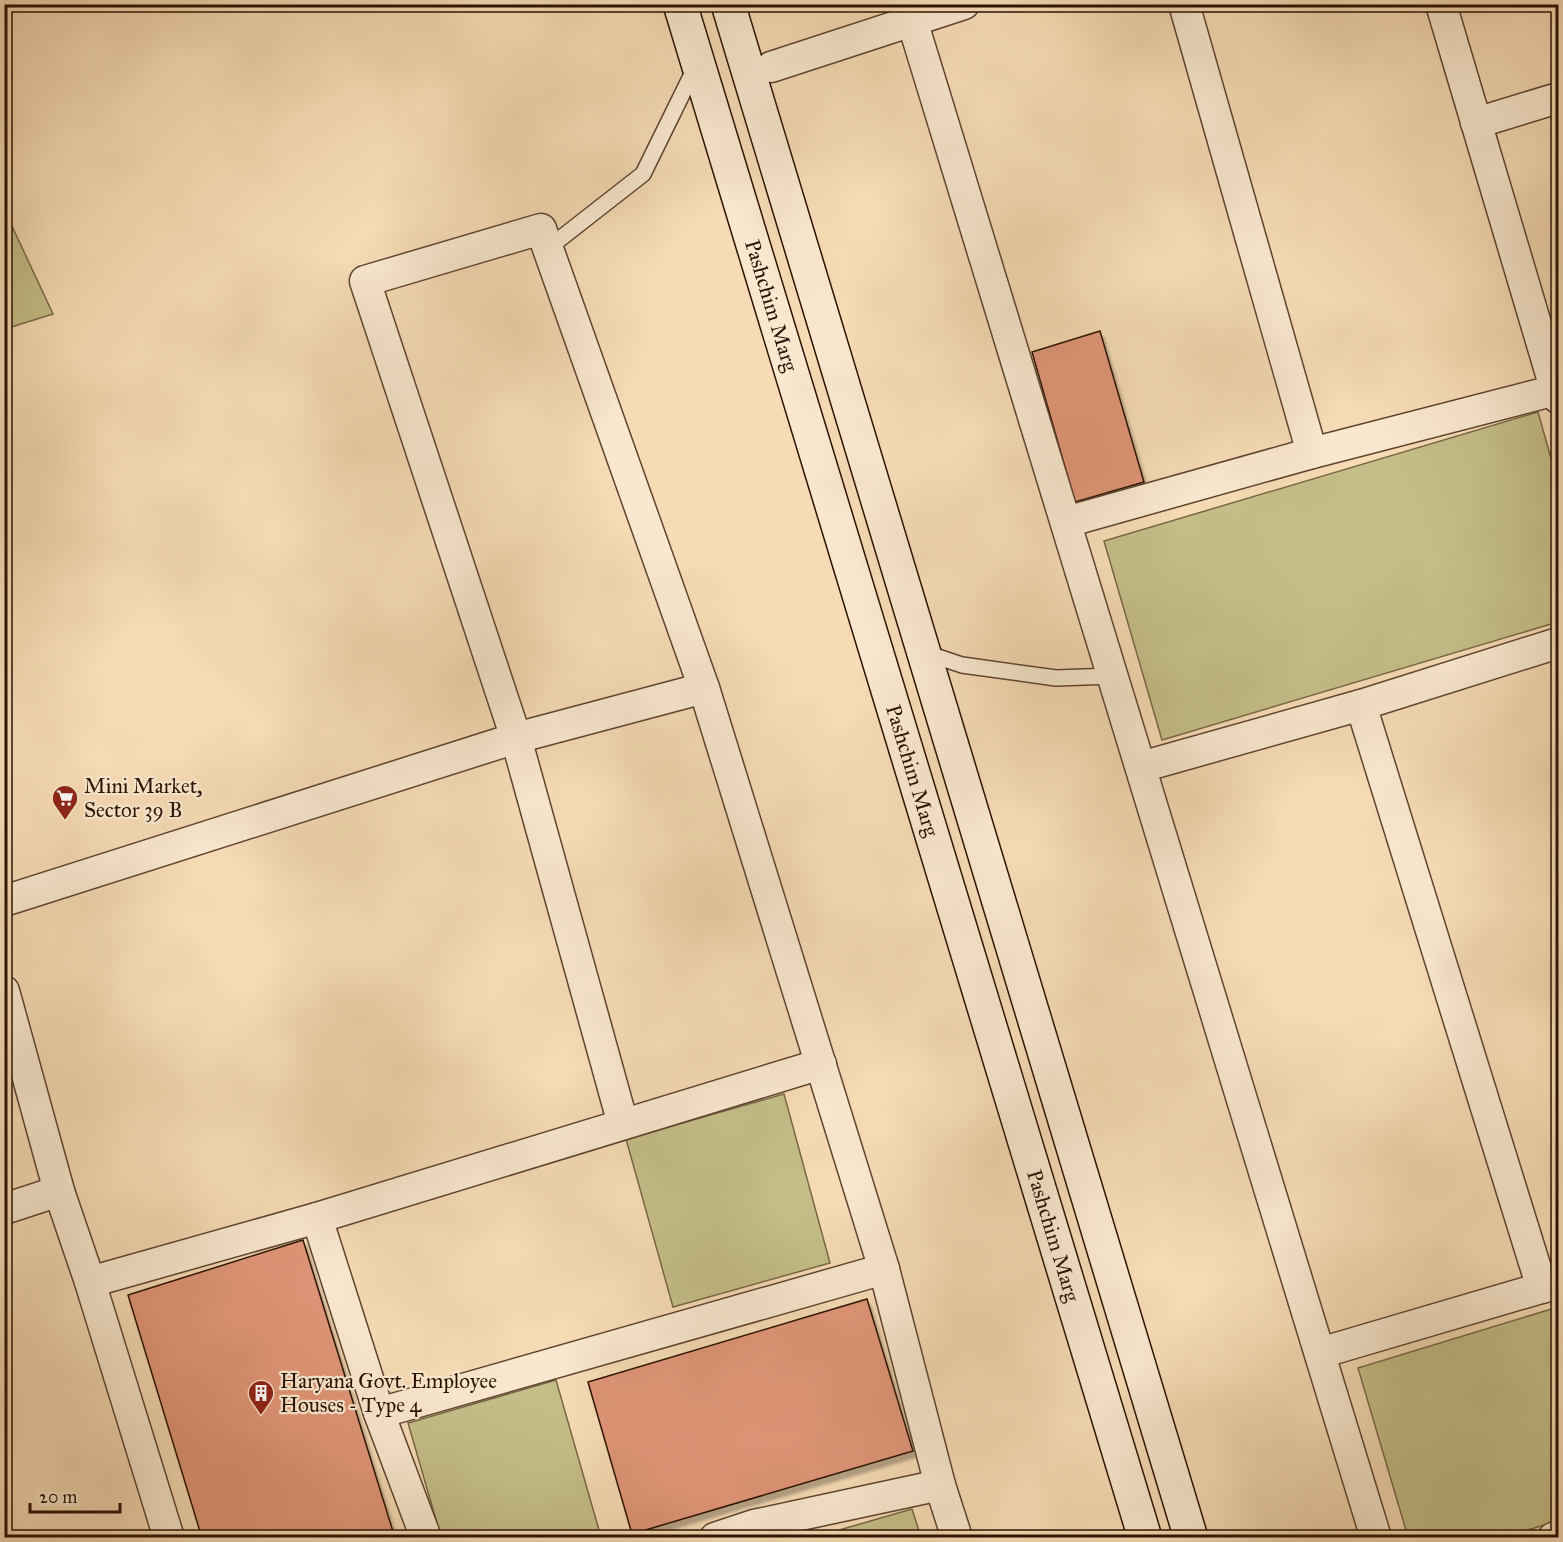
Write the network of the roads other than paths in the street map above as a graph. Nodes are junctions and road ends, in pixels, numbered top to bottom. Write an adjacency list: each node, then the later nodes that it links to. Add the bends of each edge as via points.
1 (680, 4): 7 (main road, Pashchim Marg)
2 (728, 4): 16 (main road, Pashchim Marg)
3 (964, 4): 6 (street)
4 (1184, 4): 13 (street)
5 (1441, 4): 10 (street)
6 (910, 13): 8 (street); 14 (street)
7 (698, 63): 11 (lane, via 643,174); 40 (main road, Pashchim Marg)
8 (771, 67)
9 (1558, 98): 10 (street)
10 (1476, 123): 12 (street)
11 (547, 249): 18 (street); 20 (street, via 541,229 365,281)
12 (1557, 394): 13 (street)
13 (1312, 453): 14 (street)
14 (1066, 522): 17 (street)
15 (1558, 643): 19 (street)
16 (923, 652): 17 (lane, via 962,665 1056,678); 41 (main road, Pashchim Marg)
17 (1113, 676): 21 (street)
18 (705, 688): 20 (street); 24 (street)
19 (1361, 705): 21 (street); 31 (street)
20 (516, 738): 22 (street); 25 (street)
21 (1141, 767): 32 (street)
22 (4, 901)
23 (4, 991): 26 (street)
24 (821, 1064): 25 (street); 29 (street)
25 (623, 1124): 28 (street)
26 (59, 1191): 27 (street); 30 (street)
27 (4, 1209)
28 (317, 1218): 30 (street); 33 (street)
29 (884, 1269): 33 (street); 34 (street)
30 (90, 1282): 36 (street)
31 (1550, 1286): 32 (street)
32 (1320, 1353): 42 (street)
33 (379, 1413): 37 (street)
34 (940, 1485): 38 (street, via 754,1525); 39 (street)
35 (1558, 1536): 43 (street)
36 (169, 1538)
37 (426, 1538)
38 (715, 1538)
39 (957, 1538)
40 (1145, 1538)
41 (1191, 1538)
42 (1376, 1538)
43 (1553, 1538)

